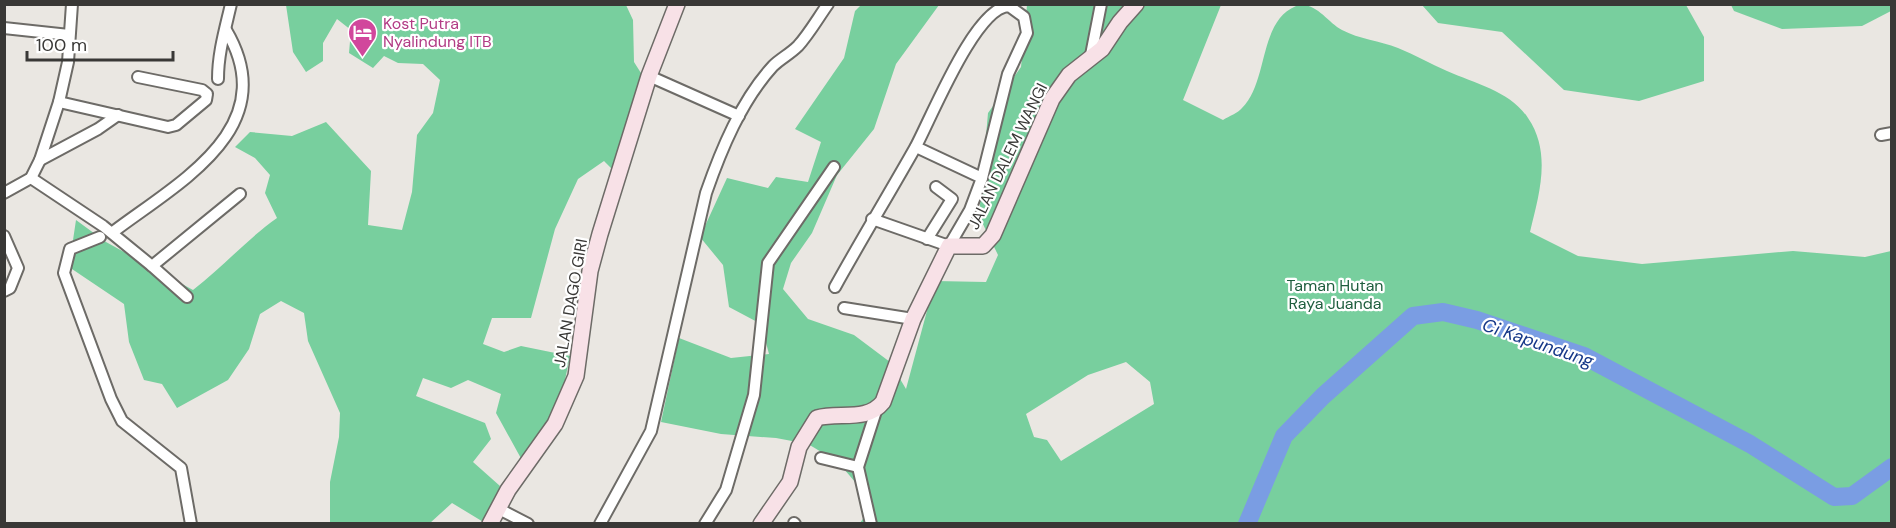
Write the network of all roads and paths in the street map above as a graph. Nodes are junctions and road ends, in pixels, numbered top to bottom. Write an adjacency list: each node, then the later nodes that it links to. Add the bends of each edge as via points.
1 (72, 4): 9 (street)
2 (231, 4): 8 (street)
3 (677, 4): 11 (street, JALAN DAGO GIRI)
4 (828, 4): 16 (street, via 798,46 773,66)
5 (1101, 4): 10 (street)
6 (1136, 4): 10 (street, JALAN DALEM WANGI, via 1102,50)
7 (4, 28): 9 (street)
8 (226, 30): 13 (street, via 220,44); 26 (street, via 236,47 244,93 238,117 227,136 176,188)
9 (69, 35): 14 (street)
10 (1089, 61): 29 (street, JALAN DALEM WANGI, via 1069,75 1052,99 993,235 983,246)
11 (649, 76): 16 (street); 39 (street, JALAN DAGO GIRI, via 590,272 576,376 555,424)
12 (138, 77): 15 (street, via 202,90 207,94 206,100 176,125 168,127)
13 (218, 79)
14 (59, 102): 15 (street); 18 (street)
15 (118, 115): 18 (street)
16 (739, 116): 43 (street, via 706,193 651,431)
17 (916, 147): 21 (street); 21 (street, via 967,47 995,10 1003,6 1015,9 1024,17 1027,33 1008,74); 25 (street)
18 (40, 160): 20 (street)
19 (834, 167): 44 (street, via 768,263 754,395 726,490)
20 (31, 177): 23 (street); 26 (street)
21 (982, 178): 29 (street, via 970,210)
22 (936, 188): 28 (street, via 952,199)
23 (4, 193)
24 (240, 194): 30 (street)
25 (872, 219): 28 (street); 31 (street)
26 (106, 232): 30 (street); 40 (street, via 69,249 64,273 111,399 123,421 181,468)
27 (4, 236): 32 (street, via 18,268 15,279)
28 (927, 239): 29 (street)
29 (949, 246): 35 (street)
30 (152, 266): 33 (street)
31 (835, 287)
32 (4, 291)
33 (188, 297)
34 (844, 308): 35 (street)
35 (913, 319): 36 (street, via 883,402)
36 (876, 411): 38 (street); 45 (street, via 817,418 799,447 790,482)
37 (821, 458): 38 (street)
38 (858, 467): 46 (street)
39 (497, 508): 41 (street, JALAN DAGO GIRI); 42 (street)
40 (191, 524)
41 (490, 524)
42 (528, 524)
43 (600, 524)
44 (705, 524)
45 (761, 524)
46 (870, 524)

